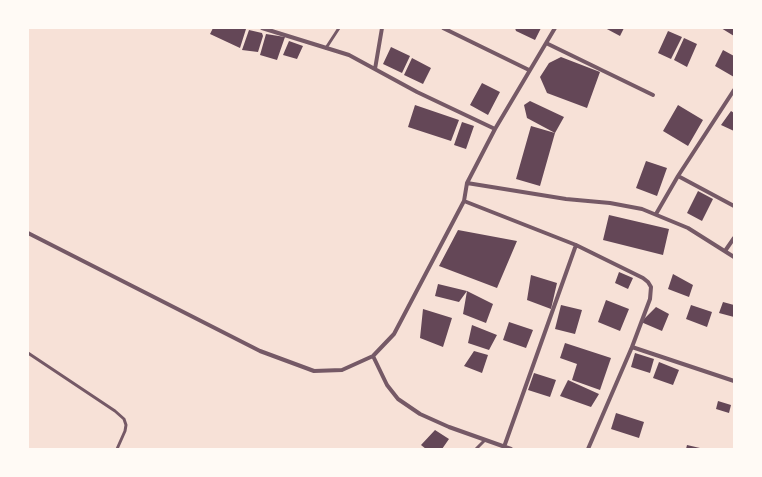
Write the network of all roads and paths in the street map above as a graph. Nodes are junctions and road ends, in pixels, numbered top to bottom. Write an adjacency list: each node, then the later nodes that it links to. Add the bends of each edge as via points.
1 (262, 28): 7 (street)
2 (339, 28): 7 (lane)
3 (382, 28): 8 (street)
4 (443, 28): 9 (street)
5 (555, 28): 6 (street)
6 (546, 42): 9 (street); 11 (street)
7 (326, 48): 8 (street, via 349,55)
8 (375, 69): 12 (street)
9 (529, 70): 12 (street)
10 (734, 90): 13 (street)
11 (653, 95)
12 (495, 129): 14 (street)
13 (678, 176): 16 (street); 17 (street)
14 (467, 183): 15 (street); 17 (street, via 566,199 610,203)
15 (464, 201): 20 (street); 25 (street, via 394,334)
16 (734, 206)
17 (656, 214): 21 (street, via 688,228)
18 (28, 233): 25 (street, via 260,351 314,371 342,370)
19 (734, 238): 21 (street)
20 (576, 245): 23 (street, via 642,278 651,287 650,299); 28 (street)
21 (725, 251): 22 (street)
22 (734, 257)
23 (632, 347): 26 (street); 32 (street)
24 (28, 353): 29 (lane, via 124,419 126,431)
25 (373, 356): 27 (street, via 387,385 398,399 420,414 449,428)
26 (734, 381)
27 (485, 440): 28 (street); 30 (lane)
28 (504, 447): 31 (street)
29 (117, 449)
30 (476, 449)
31 (511, 449)
32 (588, 449)

